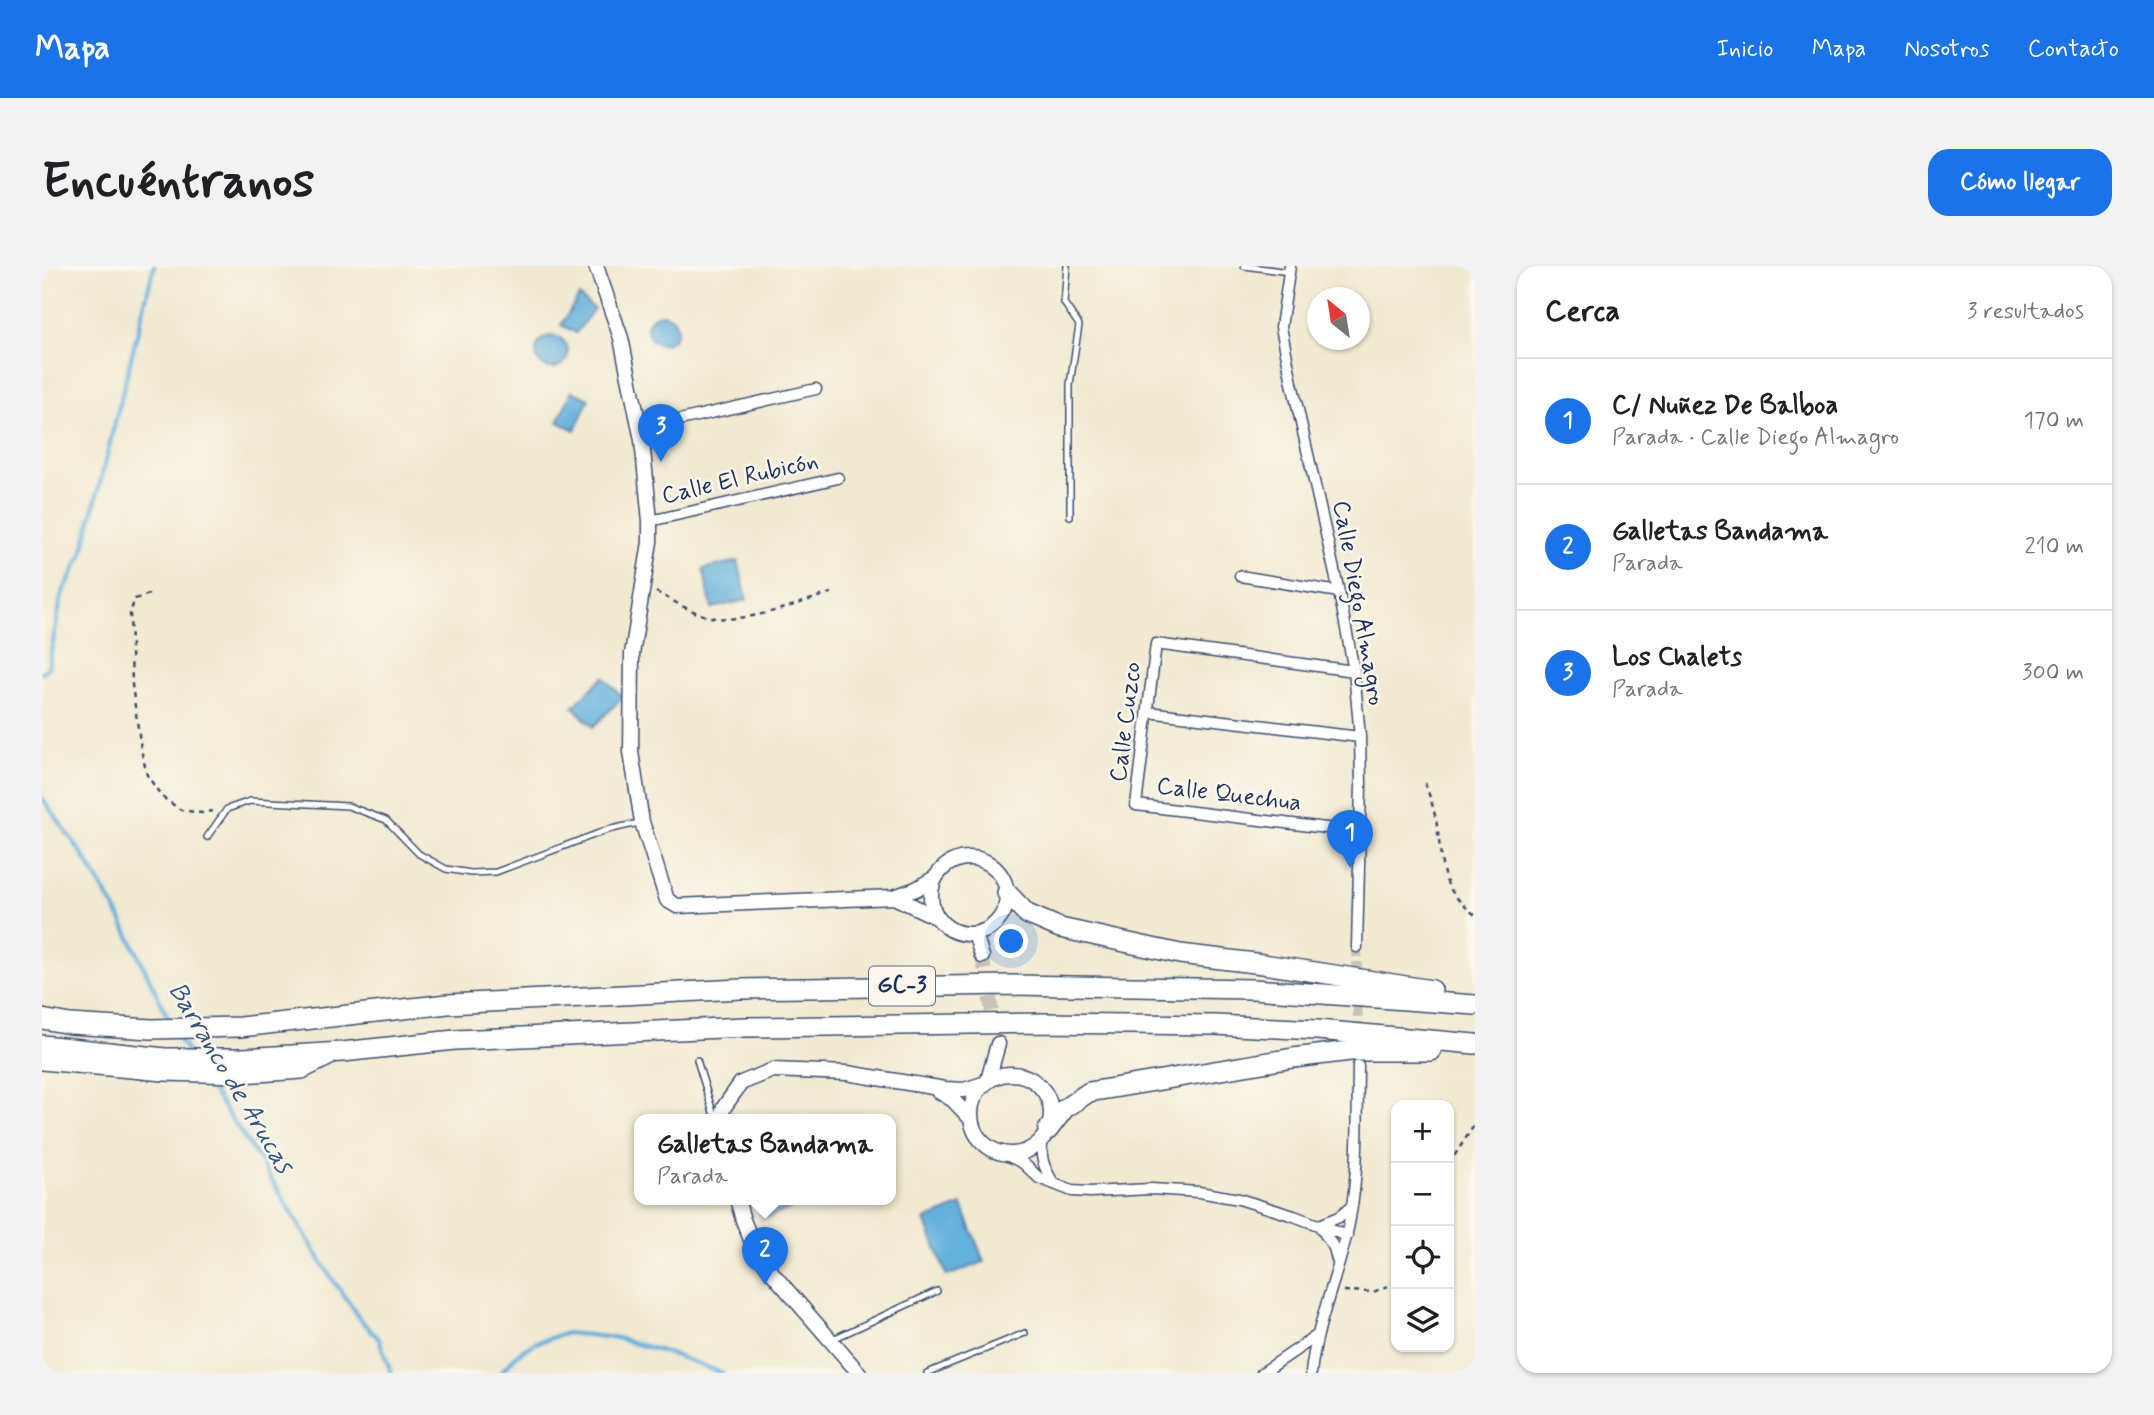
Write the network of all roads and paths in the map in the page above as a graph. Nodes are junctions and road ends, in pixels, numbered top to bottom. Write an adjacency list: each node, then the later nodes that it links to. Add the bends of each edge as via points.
1 (596, 266): 6 (street, via 621,338)
2 (1067, 266): 8 (lane, via 1064,303 1079,325 1069,384)
3 (1244, 266): 4 (lane)
4 (1290, 269): 13 (street, Calle Diego Almagro, via 1282,327)
5 (816, 389): 6 (street)
6 (640, 429): 9 (street)
7 (838, 478): 9 (street, Calle El Rubicón)
8 (1070, 516)
9 (650, 521): 11 (street)
10 (1240, 576): 13 (street)
11 (643, 586): 12 (path, via 705,615 727,619 758,615); 21 (street, via 632,654 631,752)
12 (835, 592)
13 (1339, 592): 15 (street, Calle Diego Almagro)
14 (149, 594): 20 (path, via 135,599 130,613 132,685 147,775 162,797 181,810)
15 (1354, 671): 16 (street, Calle Cuzco, via 1156,644); 17 (street, Calle Diego Almagro)
16 (1148, 712): 17 (street); 19 (street, Calle Cuzco)
17 (1360, 737): 22 (street, Calle Diego Almagro)
18 (1424, 783): 27 (path, via 1437,825 1442,873)
19 (1136, 805): 22 (street, Calle Quechua)
20 (227, 809): 21 (lane, via 250,801 348,806 386,820 419,853 446,869 471,873 496,872 607,830); 23 (lane)
21 (642, 822): 26 (street, via 667,900 677,906)
22 (1359, 832): 30 (street, Calle Diego Almagro)
23 (207, 837)
24 (936, 877): 25 (street, via 953,861 977,858 998,871); 26 (street); 28 (street, via 931,898)
25 (1007, 893): 29 (street, via 1002,915); 32 (highway, via 1027,914 1059,928 1181,954)
26 (894, 897): 28 (street)
27 (1475, 915)
28 (937, 918): 29 (street, via 954,931)
29 (975, 934): 31 (street)
30 (1357, 947)
31 (982, 956)
32 (1474, 1001): 33 (highway, GC-3, via 1253,989 1012,985 656,993 448,1004 240,1027 151,1029)
33 (42, 1019)
34 (42, 1045): 36 (highway, GC-3, via 165,1058)
35 (1472, 1047): 36 (highway, GC-3, via 1317,1030 1215,1025 890,1024 455,1040); 47 (highway, via 1350,1051 1090,1092 1064,1109)
36 (339, 1052): 37 (highway, via 302,1069 240,1073)
37 (42, 1060)
38 (697, 1060): 43 (lane)
39 (1358, 1066): 52 (street, via 1357,1173)
40 (1018, 1074): 41 (street); 41 (street, via 998,1044); 47 (street, via 1039,1085 1046,1095 1051,1118)
41 (986, 1082): 42 (street, via 964,1090); 45 (street, via 971,1105)
42 (932, 1087): 44 (street, via 847,1073 773,1070 741,1083); 45 (street)
43 (713, 1114)
44 (722, 1114)
45 (970, 1118): 48 (street, via 980,1140)
46 (1475, 1124): 49 (path)
47 (1045, 1134): 48 (street, via 1024,1152); 50 (street, via 1040,1152)
48 (1002, 1153): 50 (street)
49 (1450, 1163)
50 (1054, 1184): 53 (street, via 1090,1192 1199,1192 1239,1199)
51 (739, 1205): 61 (street, via 754,1247)
52 (1352, 1206): 53 (street); 54 (street)
53 (1319, 1225): 54 (street); 55 (street)
54 (1347, 1236): 55 (street)
55 (1338, 1264): 58 (street)
56 (1391, 1285): 58 (path, via 1373,1292)
57 (937, 1291): 61 (lane)
58 (1330, 1291): 60 (street)
59 (1025, 1332): 63 (lane)
60 (1318, 1335): 64 (street); 65 (street)
61 (830, 1340): 62 (street)
62 (859, 1373)
63 (927, 1373)
64 (1262, 1373)
65 (1311, 1373)

